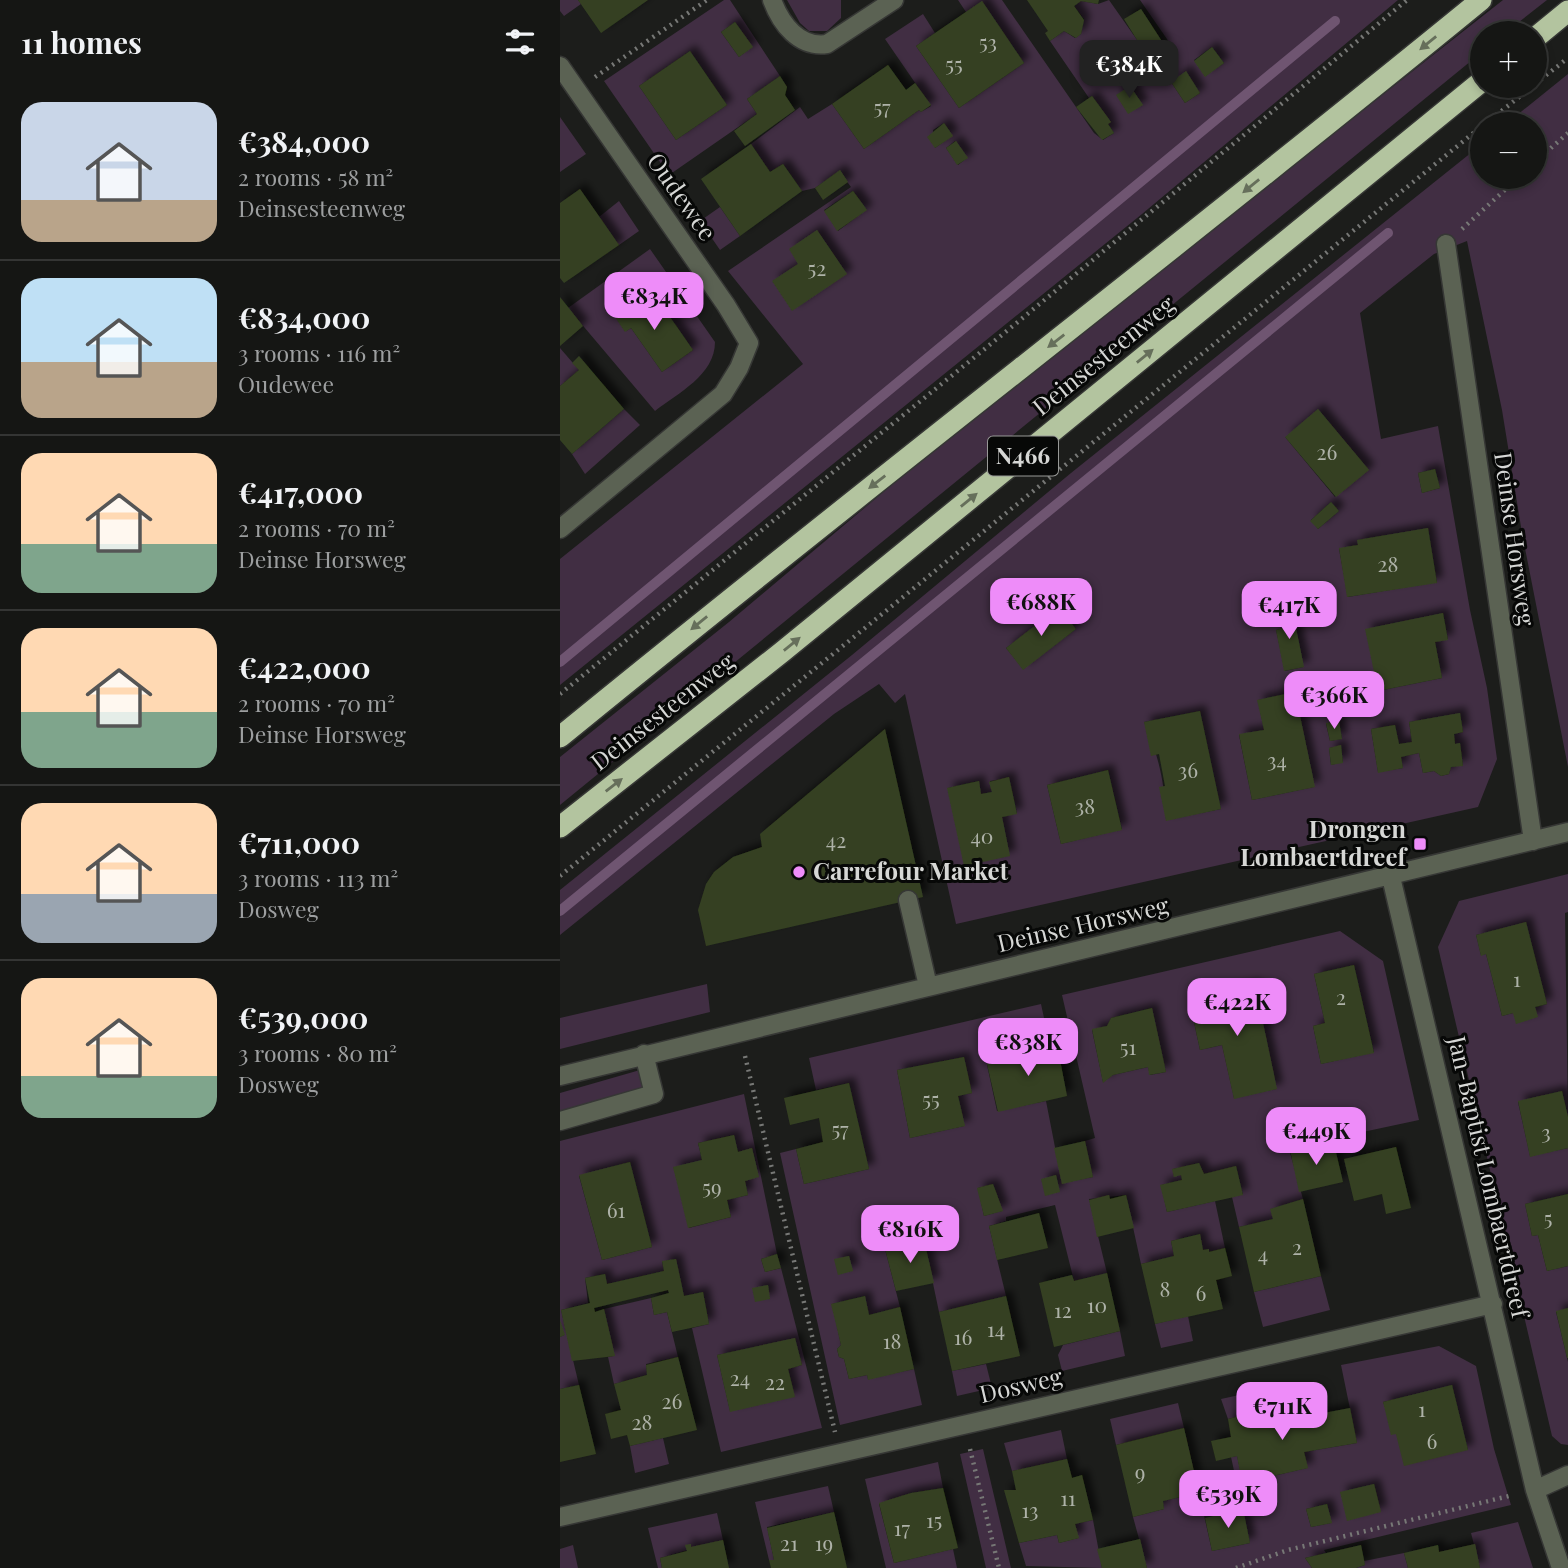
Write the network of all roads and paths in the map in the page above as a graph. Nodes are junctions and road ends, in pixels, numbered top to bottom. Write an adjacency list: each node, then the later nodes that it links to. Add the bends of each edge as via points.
1 (707, 0): 11 (path)
2 (772, 0): 5 (street, via 786,27 815,46 827,44)
3 (1408, 0): 21 (path)
4 (1481, 0): 22 (highway, Deinsesteenweg / N466, one-way to 22)
5 (880, 3)
6 (1568, 11): 7 (highway)
7 (1547, 28)
8 (1568, 58): 10 (path)
9 (560, 66): 11 (street, Oudewee)
10 (1547, 75)
11 (577, 89): 20 (street, Oudewee, via 750,343 723,394)
12 (1470, 91): 23 (highway, Deinsesteenweg / N466, one-way to 12, via 803,635)
13 (1518, 98): 14 (path)
14 (1500, 112)
15 (1568, 133): 17 (path)
16 (1470, 136): 26 (path)
17 (1547, 151)
18 (1505, 189): 19 (path)
19 (1446, 244): 25 (street, Deinse Horsweg)
20 (560, 529)
21 (560, 694)
22 (560, 737)
23 (560, 827)
24 (1568, 832): 25 (street, Deinse Horsweg)
25 (1532, 841): 27 (street, Deinse Horsweg)
26 (560, 876)
27 (1391, 877): 29 (street, Deinse Horsweg); 34 (street, Jan-Baptist Lombaertdreef)
28 (908, 900): 29 (street)
29 (928, 986): 30 (street, Deinse Horsweg)
30 (739, 1031): 31 (street, Deinse Horsweg); 36 (path)
31 (644, 1054): 32 (street, Deinse Horsweg); 33 (street, via 654,1094)
32 (560, 1076)
33 (560, 1121)
34 (1493, 1304): 35 (street, Dosweg); 38 (street, Jan-Baptist Lombaertdreef)
35 (964, 1424): 36 (street, Dosweg); 40 (path)
36 (839, 1452): 39 (street, Dosweg)
37 (1568, 1475): 38 (street)
38 (1535, 1490): 41 (path, via 1288,1550); 42 (street, Jan-Baptist Lombaertdreef)
39 (560, 1517)
40 (999, 1568)
41 (1236, 1568)
42 (1561, 1568)

